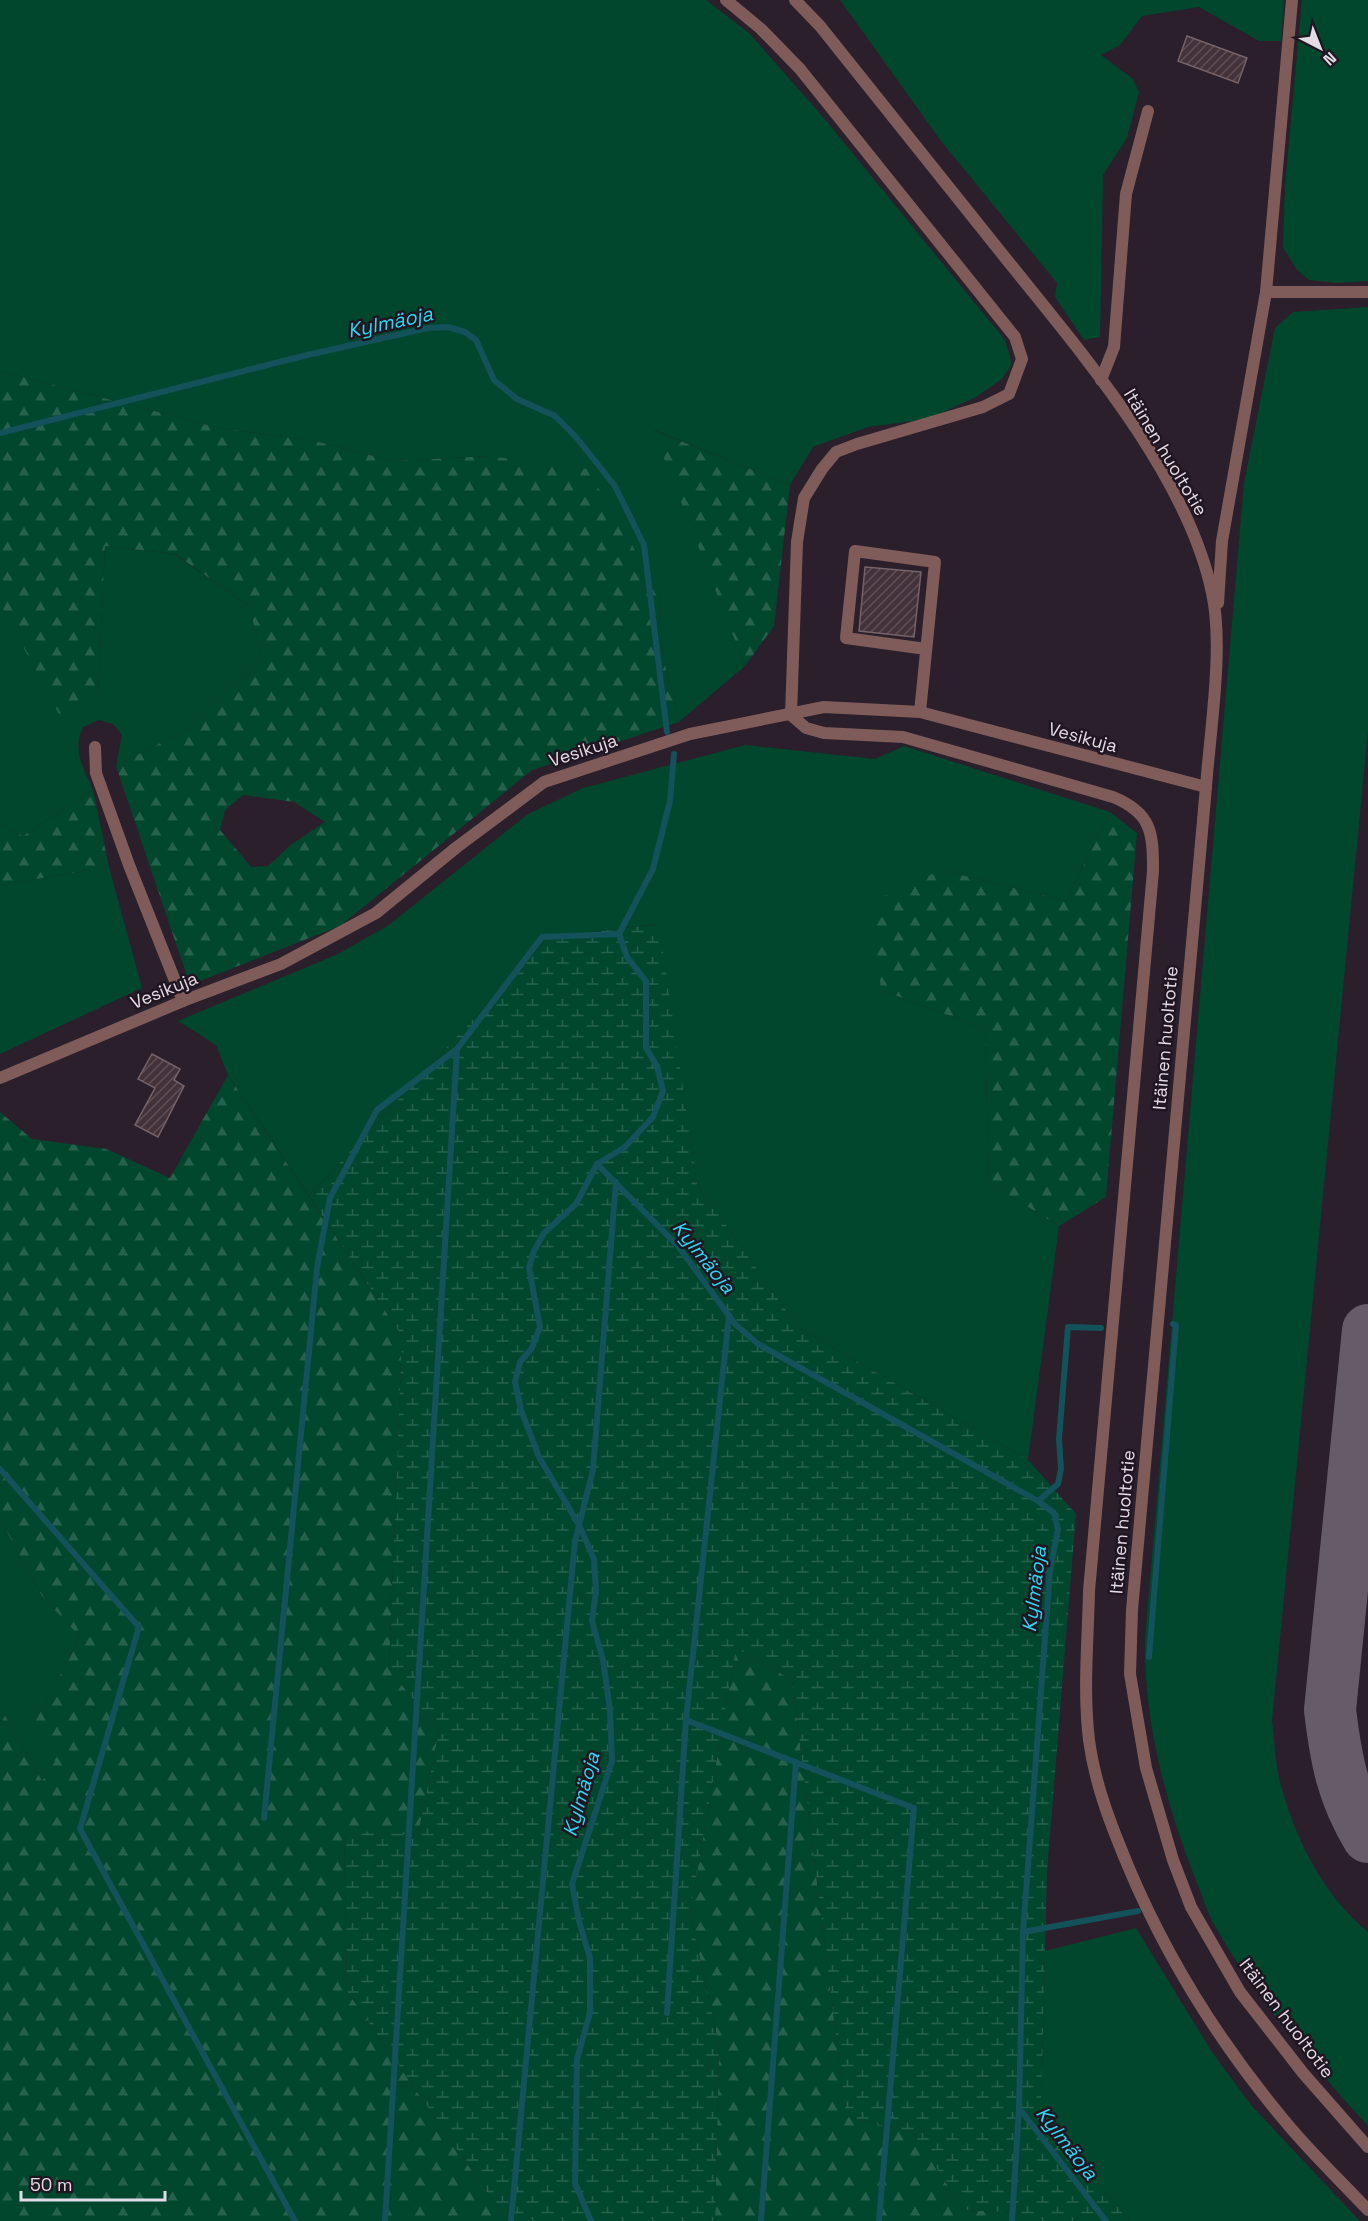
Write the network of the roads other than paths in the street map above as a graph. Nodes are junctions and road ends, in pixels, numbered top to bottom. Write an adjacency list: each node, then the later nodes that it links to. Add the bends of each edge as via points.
1 (726, 0): 11 (lane, via 800,69 1015,337 1022,359 1009,394 983,407 837,452 822,469 804,498 797,542)
2 (795, 0): 7 (lane, Itäinen huoltotie, via 820,26)
3 (1292, 0): 5 (lane)
4 (1148, 111): 7 (lane, via 1126,194 1114,347)
5 (1266, 292): 6 (lane); 9 (lane, via 1222,541)
6 (1368, 292)
7 (1101, 380): 9 (lane, Itäinen huoltotie, via 1145,444 1188,520 1213,594)
8 (926, 649): 8 (lane, via 935,562 855,551 846,638); 10 (lane)
9 (1216, 653): 13 (lane, Itäinen huoltotie)
10 (920, 712): 11 (lane, Vesikuja, via 824,707); 13 (lane, Vesikuja)
11 (791, 715): 14 (lane, Vesikuja, via 690,734 544,782 376,913 281,964); 17 (lane, via 806,728 824,733 903,736 1113,797 1133,805 1153,837 1089,1591 1089,1741 1104,1806 1152,1922 1186,1986 1284,2121)
12 (95, 747): 14 (lane, via 96,773)
13 (1206, 787): 16 (lane, Itäinen huoltotie, via 1132,1610 1130,1674 1146,1768 1191,1907 1240,1992)
14 (183, 1000): 15 (lane, Vesikuja)
15 (0, 1078)
16 (1368, 2147)
17 (1368, 2210)

